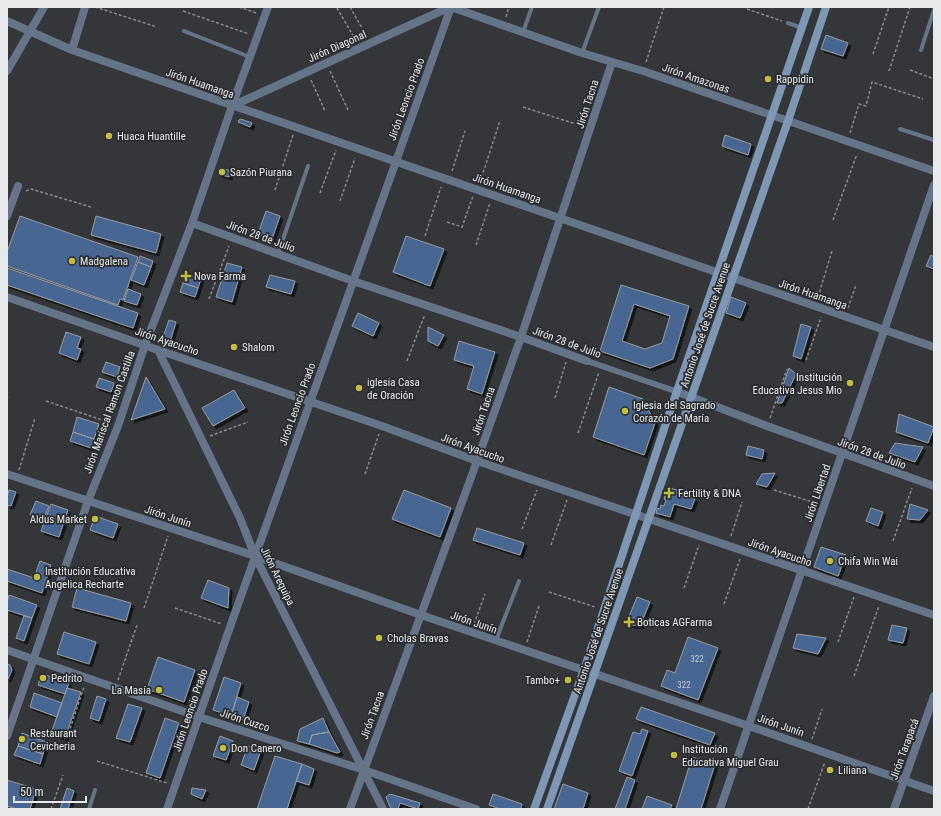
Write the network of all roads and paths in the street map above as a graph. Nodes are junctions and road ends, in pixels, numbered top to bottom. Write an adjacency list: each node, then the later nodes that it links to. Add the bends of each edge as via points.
1 (44, 7): 25 (street)
2 (85, 7): 30 (street)
3 (95, 7): 22 (path)
4 (239, 7): 19 (path)
5 (268, 7): 19 (street, Jirón Mariscal Ramon Castilla)
6 (350, 7): 28 (path)
7 (451, 7): 26 (street, Jirón Amazonas); 28 (street, Jirón Diagonal); 60 (street, Jirón Leoncio Prado)
8 (532, 7): 26 (lane)
9 (599, 7): 32 (lane)
10 (664, 7): 41 (path)
11 (809, 7): 23 (main road, Antonio José de Sucre Avenue)
12 (826, 7): 50 (main road, Antonio José de Sucre Avenue)
13 (889, 7): 33 (path)
14 (910, 7): 39 (path)
15 (337, 8): 29 (path)
16 (747, 9): 21 (path)
17 (934, 10): 31 (lane)
18 (183, 11): 27 (path)
19 (265, 16): 27 (street, Jirón Mariscal Ramon Castilla)
20 (7, 21): 25 (street, Jirón Huamanga)
21 (788, 23): 23 (lane)
22 (157, 27)
23 (802, 28): 48 (main road, Antonio José de Sucre Avenue)
24 (184, 31): 34 (lane)
25 (31, 32): 30 (street, Jirón Huamanga); 38 (street)
26 (523, 32): 32 (street, Jirón Amazonas)
27 (257, 37): 34 (street, Jirón Mariscal Ramon Castilla)
28 (370, 43): 29 (street, Jirón Diagonal)
29 (360, 47): 36 (street, Jirón Diagonal)
30 (72, 50): 44 (street, Jirón Huamanga)
31 (921, 50)
32 (582, 53): 35 (street, Jirón Amazonas)
33 (873, 54)
34 (250, 57): 44 (street, Jirón Mariscal Ramon Castilla)
35 (612, 62): 41 (street, Jirón Amazonas); 52 (street, Jirón Tacna)
36 (326, 63): 40 (street, Jirón Diagonal); 46 (path)
37 (910, 70): 42 (path)
38 (7, 71)
39 (889, 71)
40 (307, 72): 44 (street, Jirón Diagonal); 47 (path)
41 (643, 72): 48 (street, Jirón Amazonas)
42 (934, 79)
43 (923, 100): 57 (path, via 872,82 866,106 859,104)
44 (232, 106): 51 (street, Jirón Huamanga); 76 (street, Jirón Mariscal Ramon Castilla)
45 (523, 107): 52 (path)
46 (348, 110)
47 (325, 111)
48 (772, 116): 50 (street, Jirón Amazonas); 82 (main road, Antonio José de Sucre Avenue)
49 (500, 121): 67 (path)
50 (788, 121): 57 (street, Jirón Amazonas); 83 (main road, Antonio José de Sucre Avenue)
51 (295, 127): 56 (street, Jirón Huamanga); 66 (path)
52 (590, 129): 73 (street, Jirón Tacna)
53 (900, 129): 55 (lane)
54 (465, 131): 63 (path)
55 (934, 140)
56 (338, 142): 59 (street, Jirón Huamanga); 68 (path)
57 (848, 142): 58 (street, Jirón Amazonas)
58 (861, 146): 62 (street, Jirón Amazonas); 74 (path)
59 (358, 149): 60 (street, Jirón Huamanga); 70 (path)
60 (396, 162): 63 (street, Jirón Huamanga); 84 (street, Jirón Leoncio Prado)
61 (308, 166): 81 (lane)
62 (934, 171)
63 (446, 179): 67 (street, Jirón Huamanga); 77 (path)
64 (934, 185): 92 (street, Jirón Libertad)
65 (16, 190): 71 (path, via 31,189); 72 (street)
66 (275, 190)
67 (476, 190): 69 (street, Jirón Huamanga); 75 (path, via 462,227)
68 (320, 193)
69 (492, 195): 73 (street, Jirón Huamanga); 79 (path)
70 (340, 201)
71 (91, 207)
72 (7, 216)
73 (560, 219): 82 (street, Jirón Huamanga); 93 (street, Jirón Tacna)
74 (833, 220)
75 (447, 222)
76 (192, 223): 78 (street, Jirón 28 de Julio); 94 (street, Jirón Mariscal Ramon Castilla)
77 (425, 236)
78 (232, 237): 81 (street, Jirón 28 de Julio); 87 (path)
79 (476, 244)
80 (832, 251): 89 (path)
81 (278, 254): 84 (street, Jirón 28 de Julio)
82 (718, 273): 83 (street, Jirón Huamanga); 103 (main road, Antonio José de Sucre Avenue)
83 (733, 278): 89 (street, Jirón Huamanga); 104 (main road, Antonio José de Sucre Avenue)
84 (353, 281): 88 (street, Jirón 28 de Julio); 107 (street, Jirón Leoncio Prado)
85 (856, 285): 91 (path)
86 (7, 297): 94 (street, Jirón Ayacucho)
87 (209, 299)
88 (428, 306): 93 (street, Jirón 28 de Julio); 99 (path)
89 (815, 306): 90 (street, Jirón Huamanga)
90 (824, 310): 91 (street, Jirón Huamanga); 98 (path)
91 (845, 317): 92 (street, Jirón Huamanga)
92 (884, 330): 95 (street, Jirón Huamanga); 115 (street, Jirón Libertad)
93 (521, 337): 97 (street, Jirón 28 de Julio); 116 (street, Jirón Tacna)
94 (145, 345): 96 (street, Jirón Ayacucho); 110 (street, Jirón Mariscal Ramon Castilla)
95 (934, 347)
96 (158, 350): 107 (street, Jirón Ayacucho); 114 (street, Jirón Arequipa)
97 (569, 354): 100 (street, Jirón 28 de Julio); 105 (path)
98 (806, 360)
99 (407, 361)
100 (587, 361): 101 (street, Jirón 28 de Julio)
101 (602, 366): 103 (street, Jirón 28 de Julio); 113 (path)
102 (787, 369): 112 (path)
103 (678, 392): 104 (street, Jirón 28 de Julio); 128 (main road, Antonio José de Sucre Avenue)
104 (692, 397): 112 (street, Jirón 28 de Julio); 129 (main road, Antonio José de Sucre Avenue)
105 (555, 398)
106 (46, 401): 110 (path)
107 (310, 402): 111 (street, Jirón Ayacucho); 137 (street, Jirón Leoncio Prado)
108 (35, 418): 119 (path)
109 (248, 422): 114 (path)
110 (118, 426): 125 (street, Jirón Mariscal Ramon Castilla)
111 (382, 426): 116 (street, Jirón Ayacucho); 118 (path)
112 (767, 426): 115 (street, Jirón 28 de Julio)
113 (578, 433)
114 (202, 440): 137 (street, Jirón Arequipa, via 240,518)
115 (842, 454): 120 (street, Jirón 28 de Julio); 127 (street, Jirón Libertad)
116 (477, 461): 121 (street, Jirón Ayacucho); 150 (street, Jirón Tacna)
117 (7, 474): 119 (street, Jirón Junín)
118 (365, 474)
119 (17, 478): 125 (street, Jirón Junín)
120 (915, 480): 122 (street, Jirón 28 de Julio); 133 (path)
121 (540, 482): 124 (street, Jirón Ayacucho); 131 (path)
122 (934, 486)
123 (774, 490): 127 (path)
124 (570, 492): 128 (street, Jirón Ayacucho); 134 (path)
125 (88, 501): 130 (street, Jirón Junín); 159 (street, Jirón Mariscal Ramon Castilla)
126 (742, 502): 135 (path)
127 (824, 506): 138 (street, Jirón Libertad)
128 (636, 515): 129 (street, Jirón Ayacucho); 149 (main road, Antonio José de Sucre Avenue)
129 (649, 519): 132 (street, Jirón Ayacucho); 161 (main road, Antonio José de Sucre Avenue)
130 (171, 528): 137 (street, Jirón Junín); 147 (path)
131 (522, 529)
132 (702, 537): 135 (street, Jirón Ayacucho); 140 (path)
133 (892, 541)
134 (551, 545)
135 (728, 546): 136 (street, Jirón Ayacucho)
136 (742, 550): 138 (street, Jirón Ayacucho); 145 (path)
137 (255, 556): 150 (street, Jirón Junín); 153 (street, Jirón Leoncio Prado); 174 (street, Jirón Arequipa)
138 (802, 571): 141 (street, Jirón Ayacucho); 168 (street, Jirón Libertad)
139 (519, 581): 155 (lane)
140 (684, 588)
141 (856, 589): 144 (street, Jirón Ayacucho); 156 (path)
142 (549, 592): 149 (path)
143 (485, 594): 154 (path)
144 (882, 598): 151 (street, Jirón Ayacucho); 162 (path)
145 (724, 604)
146 (539, 606): 158 (path)
147 (144, 608)
148 (174, 608): 153 (path)
149 (604, 610): 160 (main road, Antonio José de Sucre Avenue)
150 (421, 615): 154 (street, Jirón Junín); 174 (street, Jirón Tacna)
151 (934, 615)
152 (137, 625): 164 (path)
153 (230, 627): 167 (street, Jirón Leoncio Prado)
154 (471, 632): 155 (street, Jirón Junín)
155 (496, 641): 158 (street, Jirón Junín)
156 (838, 642)
157 (7, 650): 159 (street, Jirón Cuzco)
158 (524, 650): 160 (street, Jirón Junín)
159 (34, 659): 163 (street, Jirón Cuzco); 169 (street, Jirón Mariscal Ramon Castilla)
160 (584, 671): 161 (street, Jirón Junín); 186 (main road, Antonio José de Sucre Avenue)
161 (595, 675): 168 (street, Jirón Junín); 187 (main road, Antonio José de Sucre Avenue)
162 (854, 676)
163 (87, 678): 164 (street, Jirón Cuzco); 170 (path)
164 (116, 688): 167 (street, Jirón Cuzco)
165 (934, 696): 176 (street, Jirón Tarapacá)
166 (822, 709): 171 (path)
167 (199, 717): 174 (street, Jirón Cuzco); 177 (street, Jirón Leoncio Prado)
168 (749, 726): 171 (street, Jirón Junín); 188 (street, Jirón Libertad)
169 (7, 736)
170 (67, 738)
171 (810, 747): 172 (street, Jirón Junín)
172 (828, 754): 176 (street, Jirón Junín); 189 (path)
173 (97, 761): 177 (path)
174 (364, 770): 183 (street, Jirón Tacna); 184 (street, Jirón Arequipa); 185 (street, Jirón Cuzco)
175 (63, 775): 180 (path)
176 (904, 780): 179 (street, Jirón Junín); 190 (street, Jirón Tarapacá)
177 (175, 786): 182 (street, Jirón Leoncio Prado)
178 (95, 790): 181 (lane)
179 (934, 791)
180 (51, 809)
181 (89, 809)
182 (167, 809)
183 (350, 809)
184 (383, 809)
185 (476, 809)
186 (534, 809)
187 (547, 809)
188 (720, 809)
189 (808, 809)
190 (894, 809)

